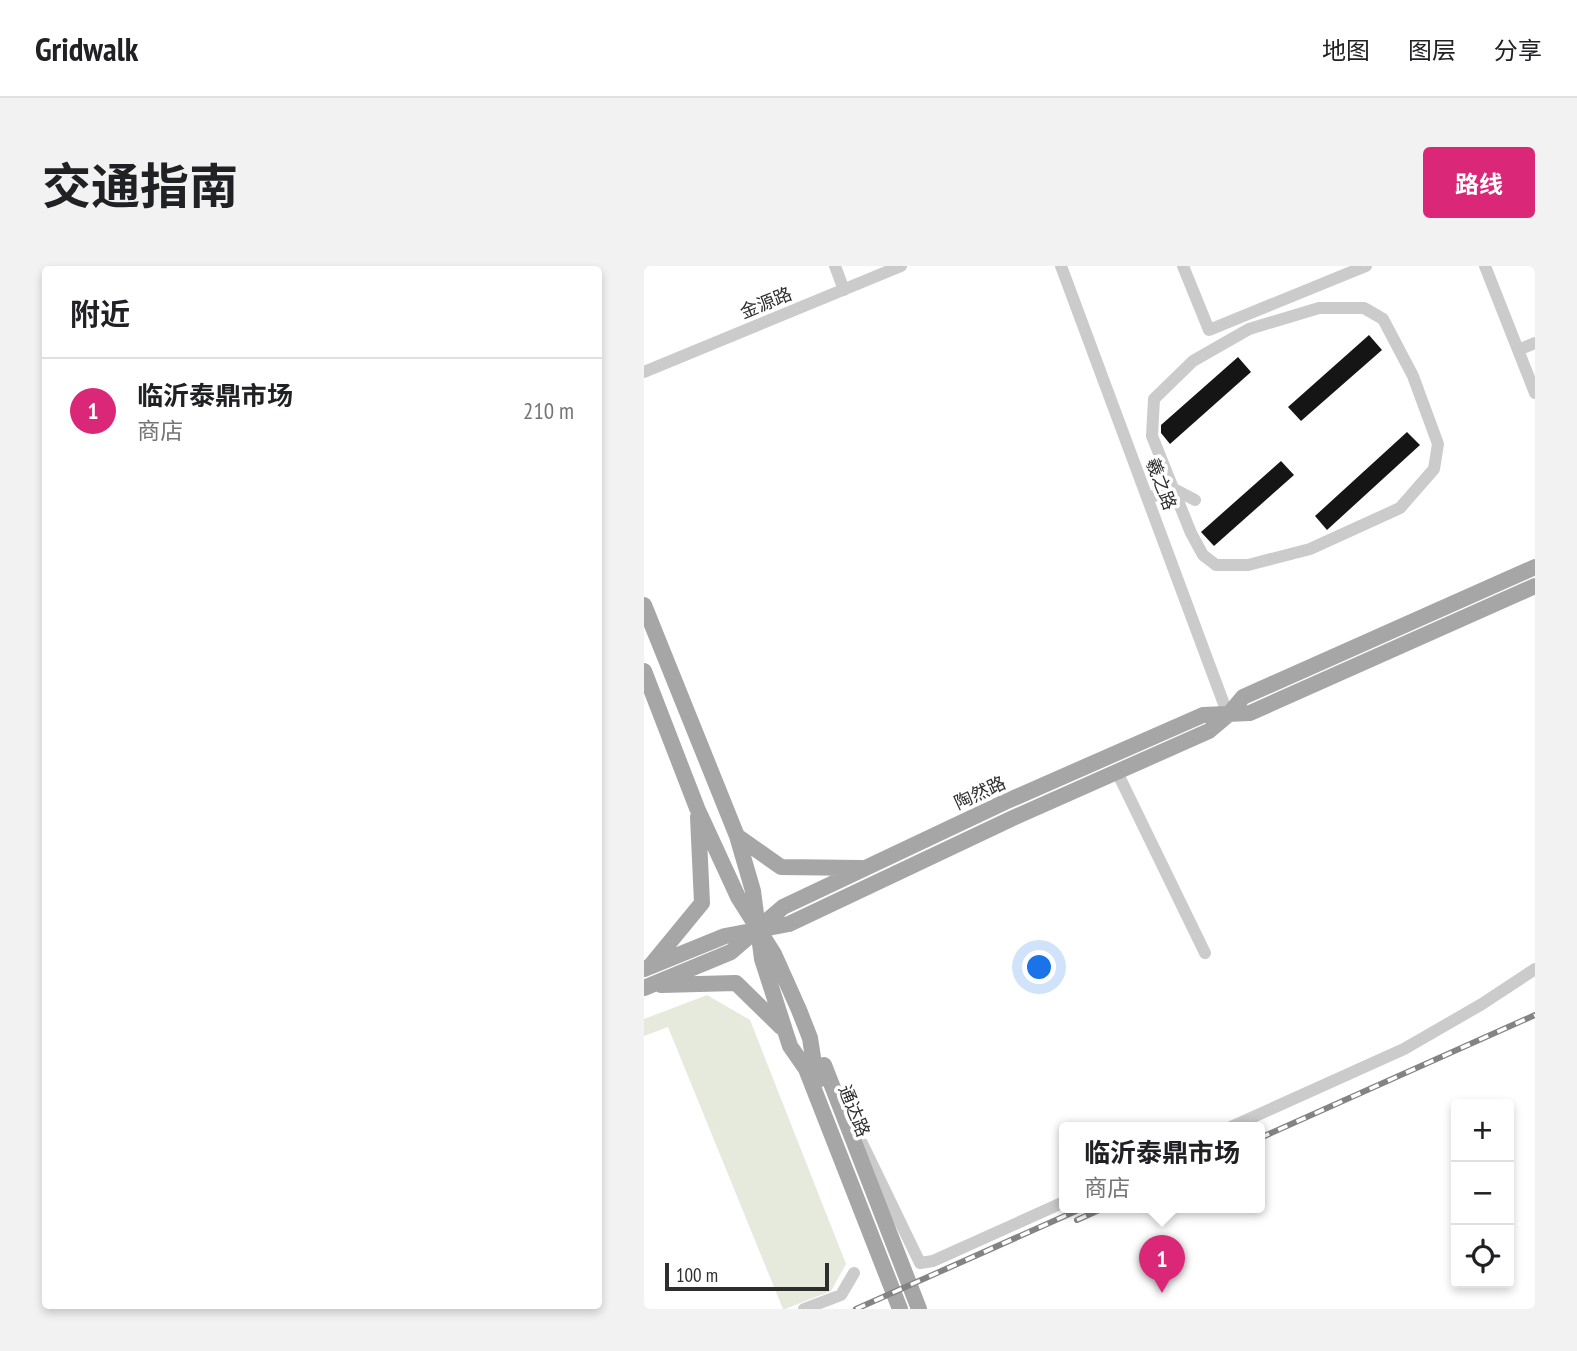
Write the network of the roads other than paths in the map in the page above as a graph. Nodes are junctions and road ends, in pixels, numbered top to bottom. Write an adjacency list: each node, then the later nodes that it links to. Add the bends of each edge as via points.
1 (835, 266): 7 (street)
2 (901, 266): 7 (street, 金源路)
3 (1061, 266): 13 (street, 羲之路)
4 (1183, 266): 5 (street, via 1209,330)
5 (1366, 266)
6 (1485, 266): 9 (street)
7 (844, 290): 10 (street, 金源路)
8 (1535, 343): 9 (street)
9 (1518, 350): 11 (street)
10 (644, 372)
11 (1535, 393)
12 (1174, 489): 12 (street, via 1203,555 1216,565 1248,565 1310,549 1400,508 1434,469 1437,443 1413,376 1383,318 1364,308 1319,309 1249,329 1194,361 1154,399 1152,436); 13 (street); 14 (street)
13 (1148, 498): 19 (street, 羲之路)
14 (1195, 500)
15 (1535, 567): 19 (main road, 陶然路, via 1243,697)
16 (1535, 586): 19 (main road, 陶然路, via 1250,713)
17 (644, 605): 22 (main road, 通达路)
18 (644, 671): 21 (main road, 通达路)
19 (1228, 715): 20 (main road, 陶然路, via 1209,731); 23 (main road, 陶然路, via 1203,715)
20 (1117, 772): 24 (main road, 陶然路, via 789,924); 25 (street)
21 (698, 808): 24 (main road, 通达路, via 738,897); 26 (main road, via 702,903)
22 (737, 836): 23 (main road, via 781,867); 24 (main road, 通达路)
23 (867, 868): 24 (main road, 陶然路, via 783,907)
24 (759, 930): 26 (main road, 陶然路, via 725,936); 28 (main road, 陶然路, via 732,952); 29 (main road, 通达路, via 762,959); 30 (main road, 通达路)
25 (1205, 953)
26 (647, 968)
27 (1535, 969): 33 (street, via 1404,1049)
28 (648, 987): 29 (main road, via 736,983)
29 (784, 1029): 31 (main road, 通达路)
30 (810, 1038): 32 (main road); 39 (main road, 通达路, via 814,1064)
31 (790, 1046): 37 (main road, via 797,1075); 38 (main road, 通达路, via 806,1069)
32 (823, 1064): 34 (street, via 920,1263); 40 (main road)
33 (1242, 1122)
34 (1059, 1204)
35 (854, 1273): 36 (street, via 842,1295)
36 (804, 1309)
37 (889, 1309)
38 (900, 1309)
39 (911, 1309)
40 (919, 1309)

